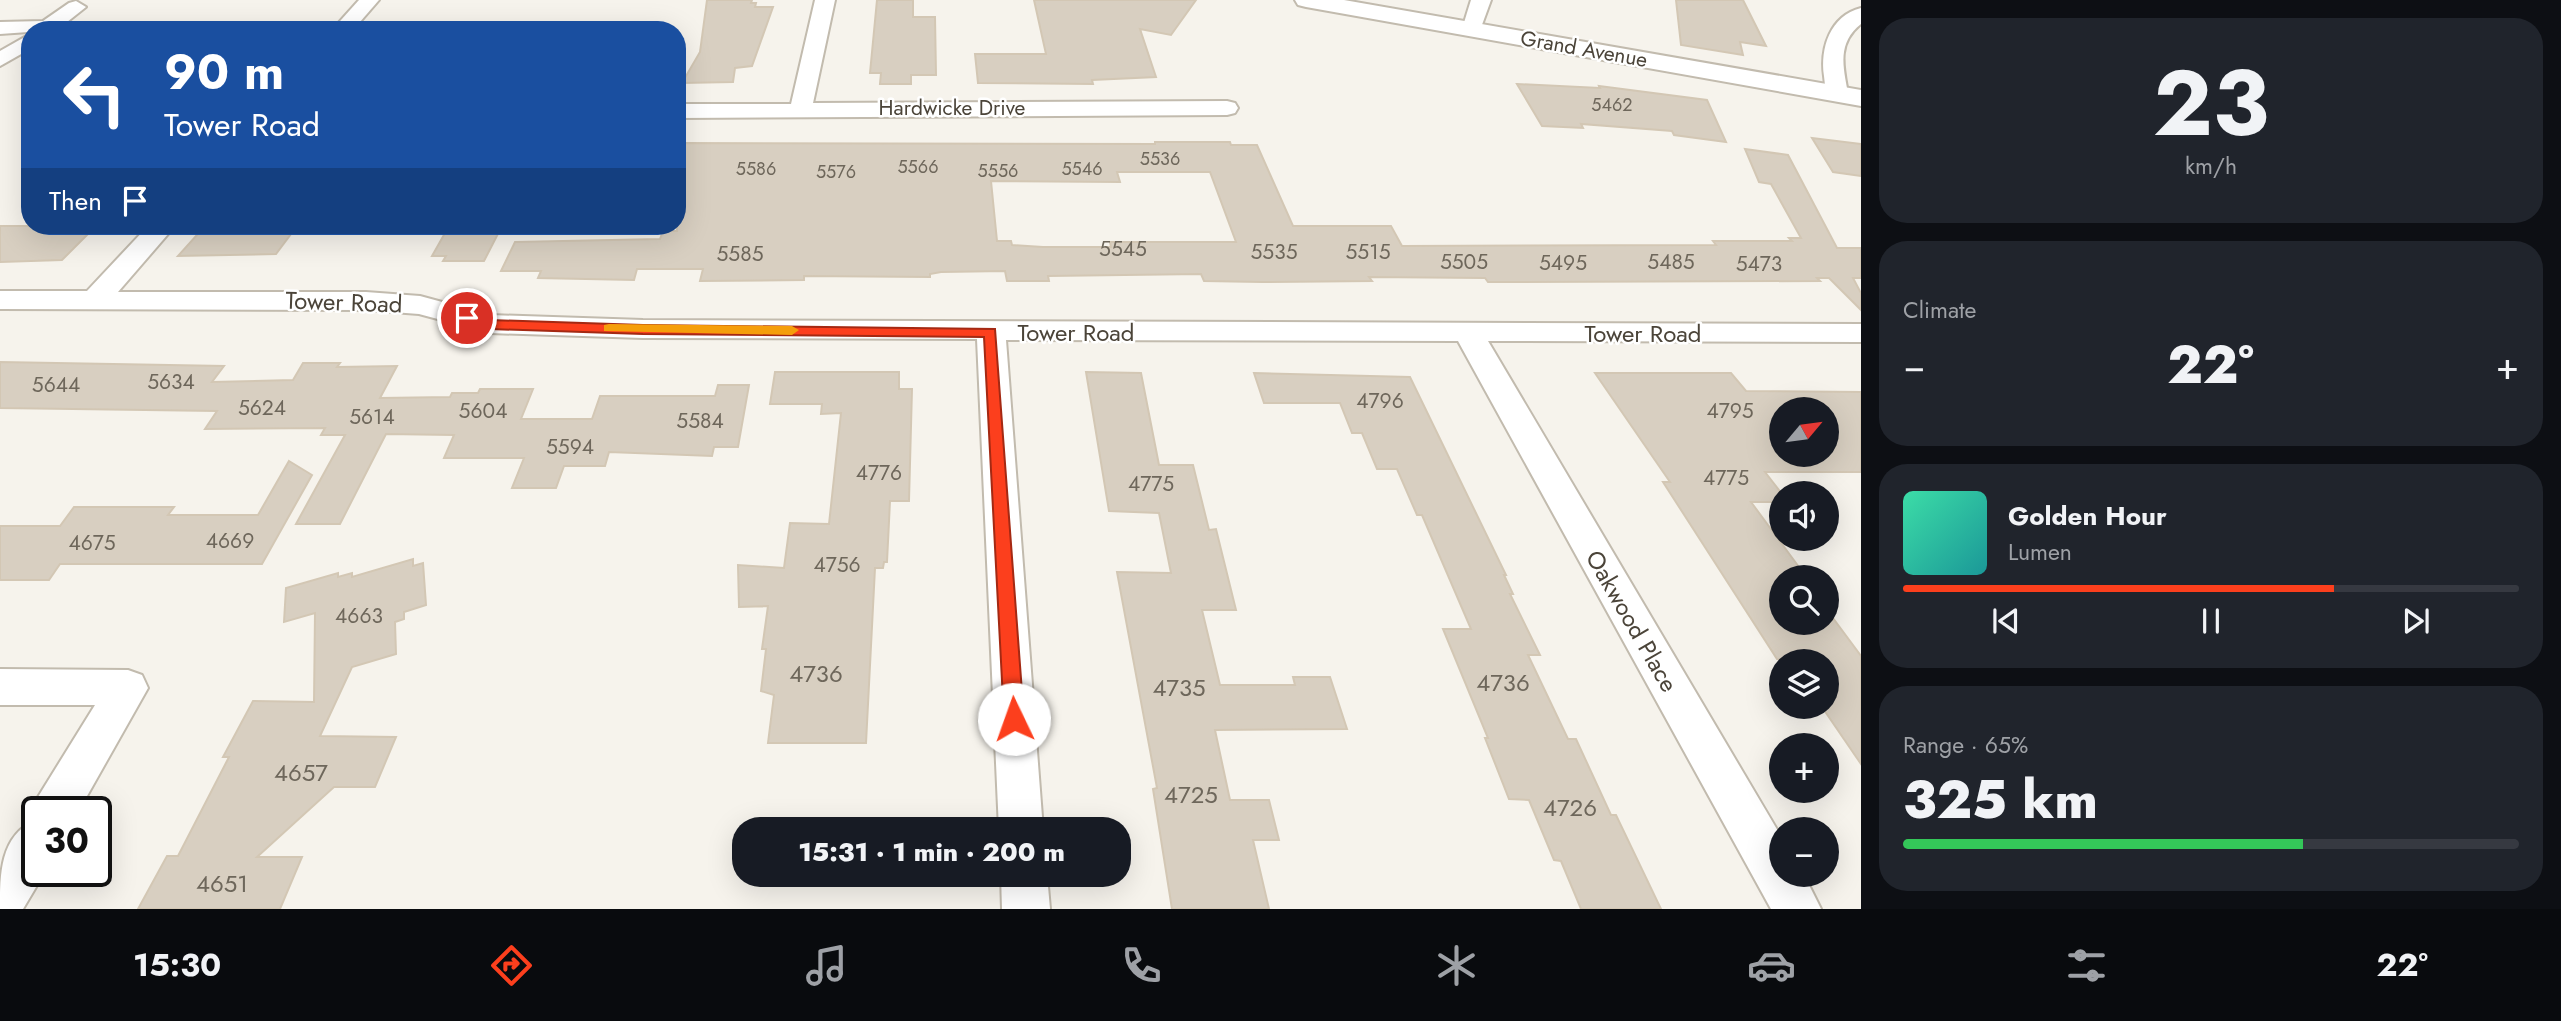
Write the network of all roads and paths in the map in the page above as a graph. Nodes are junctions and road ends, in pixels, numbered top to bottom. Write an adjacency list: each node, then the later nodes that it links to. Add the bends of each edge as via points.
1 (369, 0): 8 (street)
2 (825, 0): 16 (street)
3 (1306, 0): 11 (street, Grand Avenue)
4 (1481, 0): 11 (street)
5 (76, 7): 7 (street)
6 (1861, 14): 14 (street, via 1843,27 1830,48)
7 (56, 21)
8 (350, 21)
9 (0, 28): 10 (street)
10 (21, 28)
11 (1472, 29): 14 (street, Grand Avenue)
12 (21, 46): 13 (street)
13 (0, 60)
14 (1837, 93): 15 (street, Grand Avenue)
15 (1861, 98)
16 (801, 108): 17 (street, Hardwicke Drive); 18 (street, Hardwicke Drive)
17 (1227, 108)
18 (686, 111)
19 (154, 235): 20 (street)
20 (96, 299): 21 (street, Tower Road); 22 (street, Tower Road, via 366,301 420,305 504,325)
21 (0, 300)
22 (990, 332): 23 (street, Tower Road); 27 (street)
23 (1468, 333): 24 (street, Tower Road); 32 (street, Oakwood Place)
24 (1861, 333)
25 (0, 687): 26 (street, via 128,688)
26 (64, 796)
27 (1020, 817)
28 (21, 869): 30 (street)
29 (1025, 887): 31 (street)
30 (0, 904)
31 (1026, 909)
32 (1797, 909)

